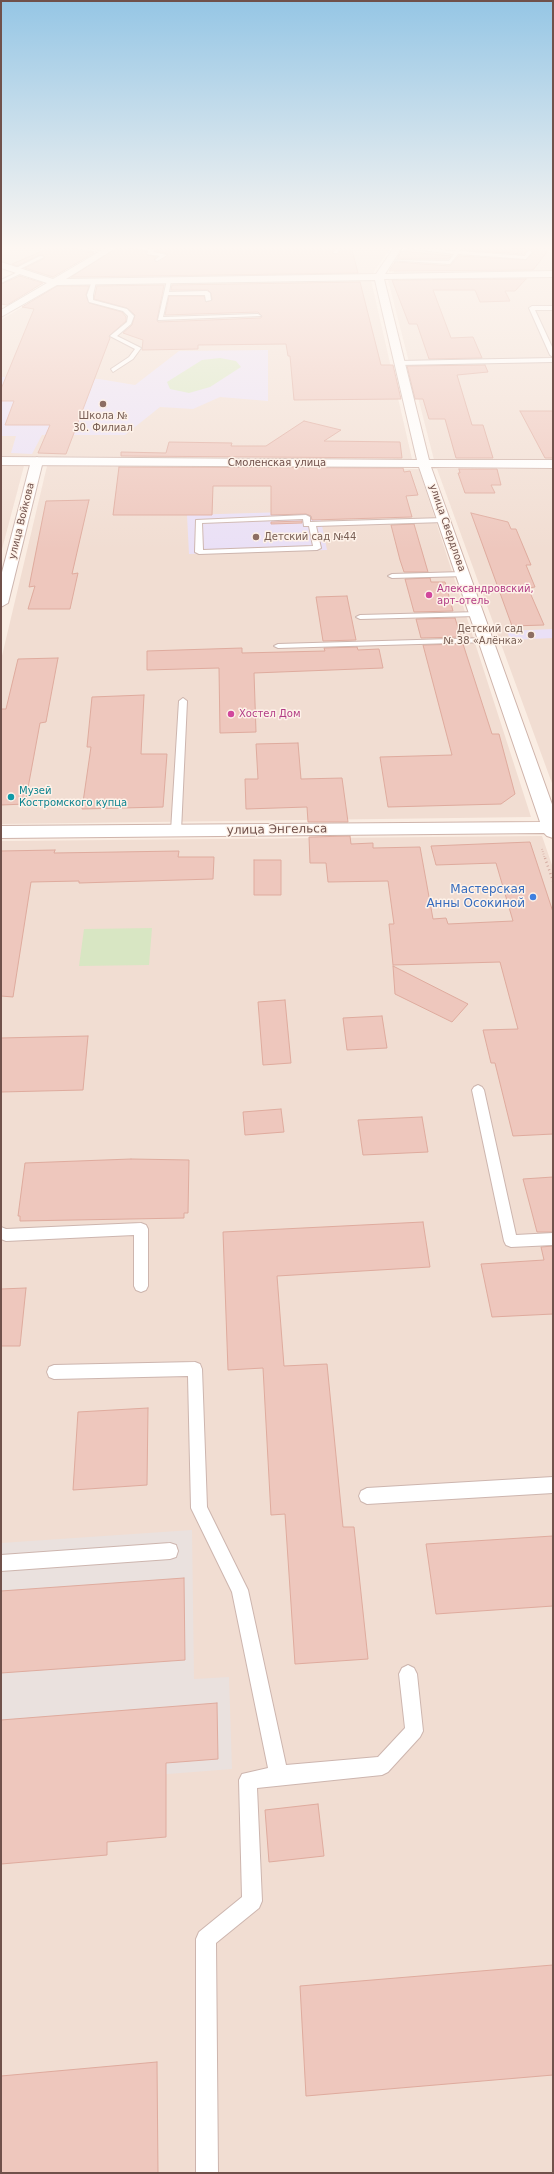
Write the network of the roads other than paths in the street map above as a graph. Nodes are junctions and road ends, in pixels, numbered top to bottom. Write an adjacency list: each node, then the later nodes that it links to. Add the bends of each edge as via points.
1 (137, 347): 5 (lane, via 131,358)
2 (395, 347): 4 (street, улица Свердлова)
3 (553, 360): 4 (lane)
4 (399, 363): 8 (street, улица Свердлова)
5 (113, 370)
6 (1, 461): 7 (street, Смоленская улица)
7 (37, 461): 8 (street, Смоленская улица); 14 (street, улица Войкова)
8 (424, 464): 9 (street, Смоленская улица); 10 (street, улица Свердлова)
9 (553, 464)
10 (444, 520): 11 (lane); 12 (street, улица Свердлова)
11 (312, 524): 11 (lane, via 307,524 306,518 198,521 199,552 316,548)
12 (463, 574): 13 (lane); 16 (street, улица Свердлова)
13 (392, 576)
14 (4, 582): 15 (street, улица Войкова)
15 (1, 603)
16 (477, 614): 17 (lane); 18 (street, улица Свердлова)
17 (360, 617)
18 (486, 640): 19 (lane); 21 (street, улица Свердлова)
19 (278, 646)
20 (183, 700): 22 (lane)
21 (552, 829): 22 (street, улица Энгельса)
22 (176, 831): 23 (street, улица Энгельса)
23 (1, 832)
24 (478, 1090): 26 (lane, via 512,1241)
25 (1, 1233): 27 (lane, via 6,1235 141,1229)
26 (553, 1239)
27 (141, 1286)
28 (54, 1372): 34 (lane, via 196,1369 199,1508 240,1590)
29 (553, 1485): 30 (lane)
30 (367, 1496)
31 (170, 1551): 32 (lane)
32 (1, 1563)
33 (408, 1674): 34 (lane, via 414,1731 382,1766)
34 (280, 1776): 35 (lane, via 248,1780 252,1900 206,1939)
35 (208, 2173)

